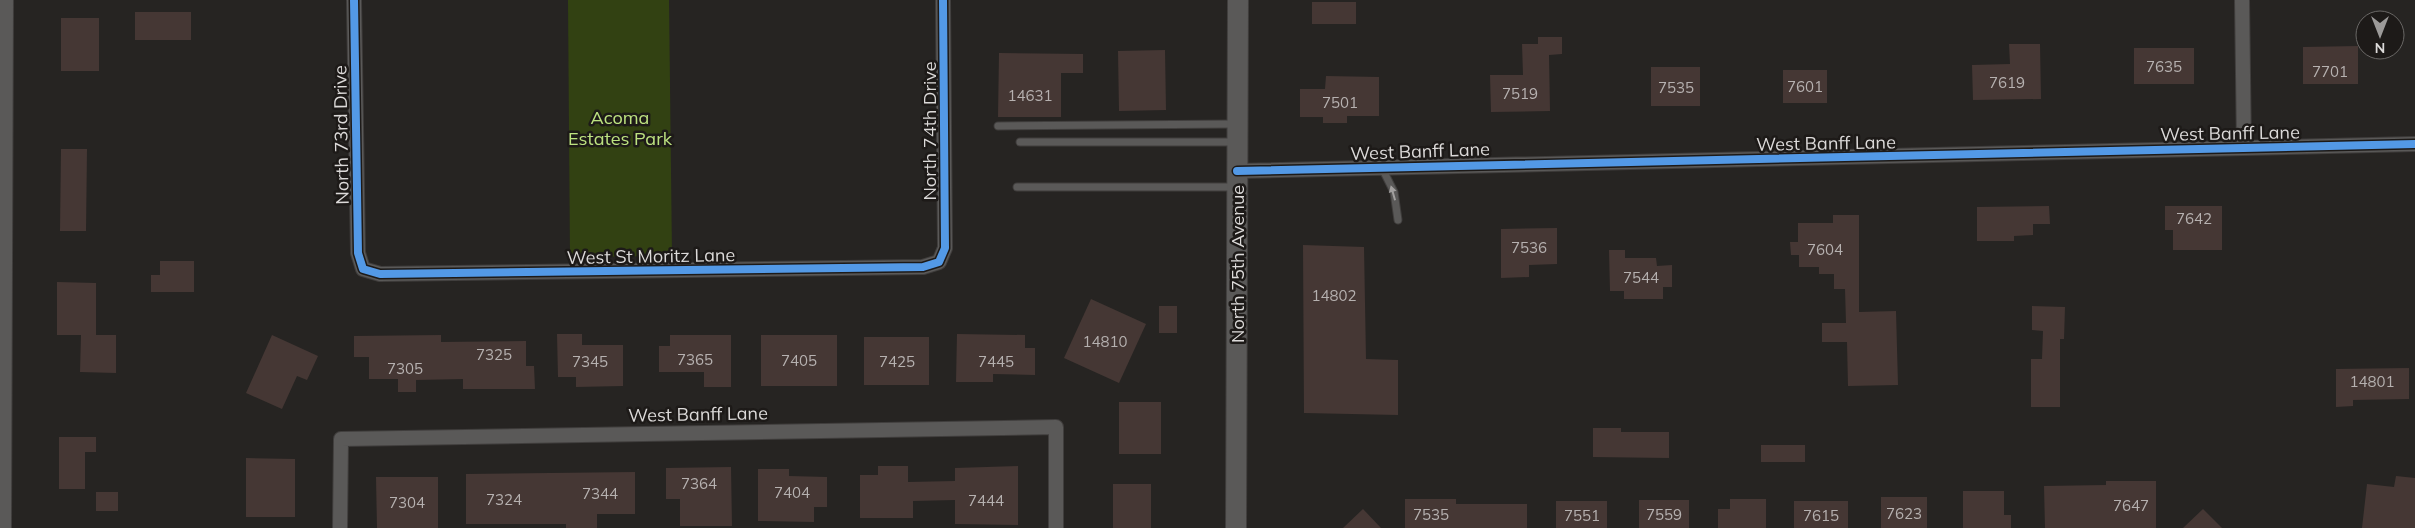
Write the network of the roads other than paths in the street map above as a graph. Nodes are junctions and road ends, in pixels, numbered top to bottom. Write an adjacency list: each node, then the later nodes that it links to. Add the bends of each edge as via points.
1 (6, 0): 15 (street)
2 (354, 0): 17 (street, North 73rd Drive, via 358,253)
3 (943, 0): 16 (street, North 74th Drive, via 945,248)
4 (1238, 0): 7 (main road, North 75th Avenue)
5 (2242, 0): 10 (street)
6 (998, 126): 7 (lane)
7 (1237, 133): 8 (lane); 12 (main road, North 75th Avenue)
8 (1020, 142)
9 (2415, 144): 10 (street, West Banff Lane)
10 (2244, 148): 11 (street, West Banff Lane)
11 (1382, 168): 12 (street, West Banff Lane); 14 (lane, one-way to 11, via 1394,192)
12 (1237, 179): 13 (lane); 21 (main road, North 75th Avenue)
13 (1017, 187)
14 (1398, 220)
15 (2, 246): 18 (street)
16 (939, 262): 17 (street, West St Moritz Lane, via 923,267 488,273 380,274)
17 (363, 269)
18 (4, 528)
19 (340, 528): 20 (street, West Banff Lane, via 341,439 1056,427)
20 (1056, 528)
21 (1236, 528)

